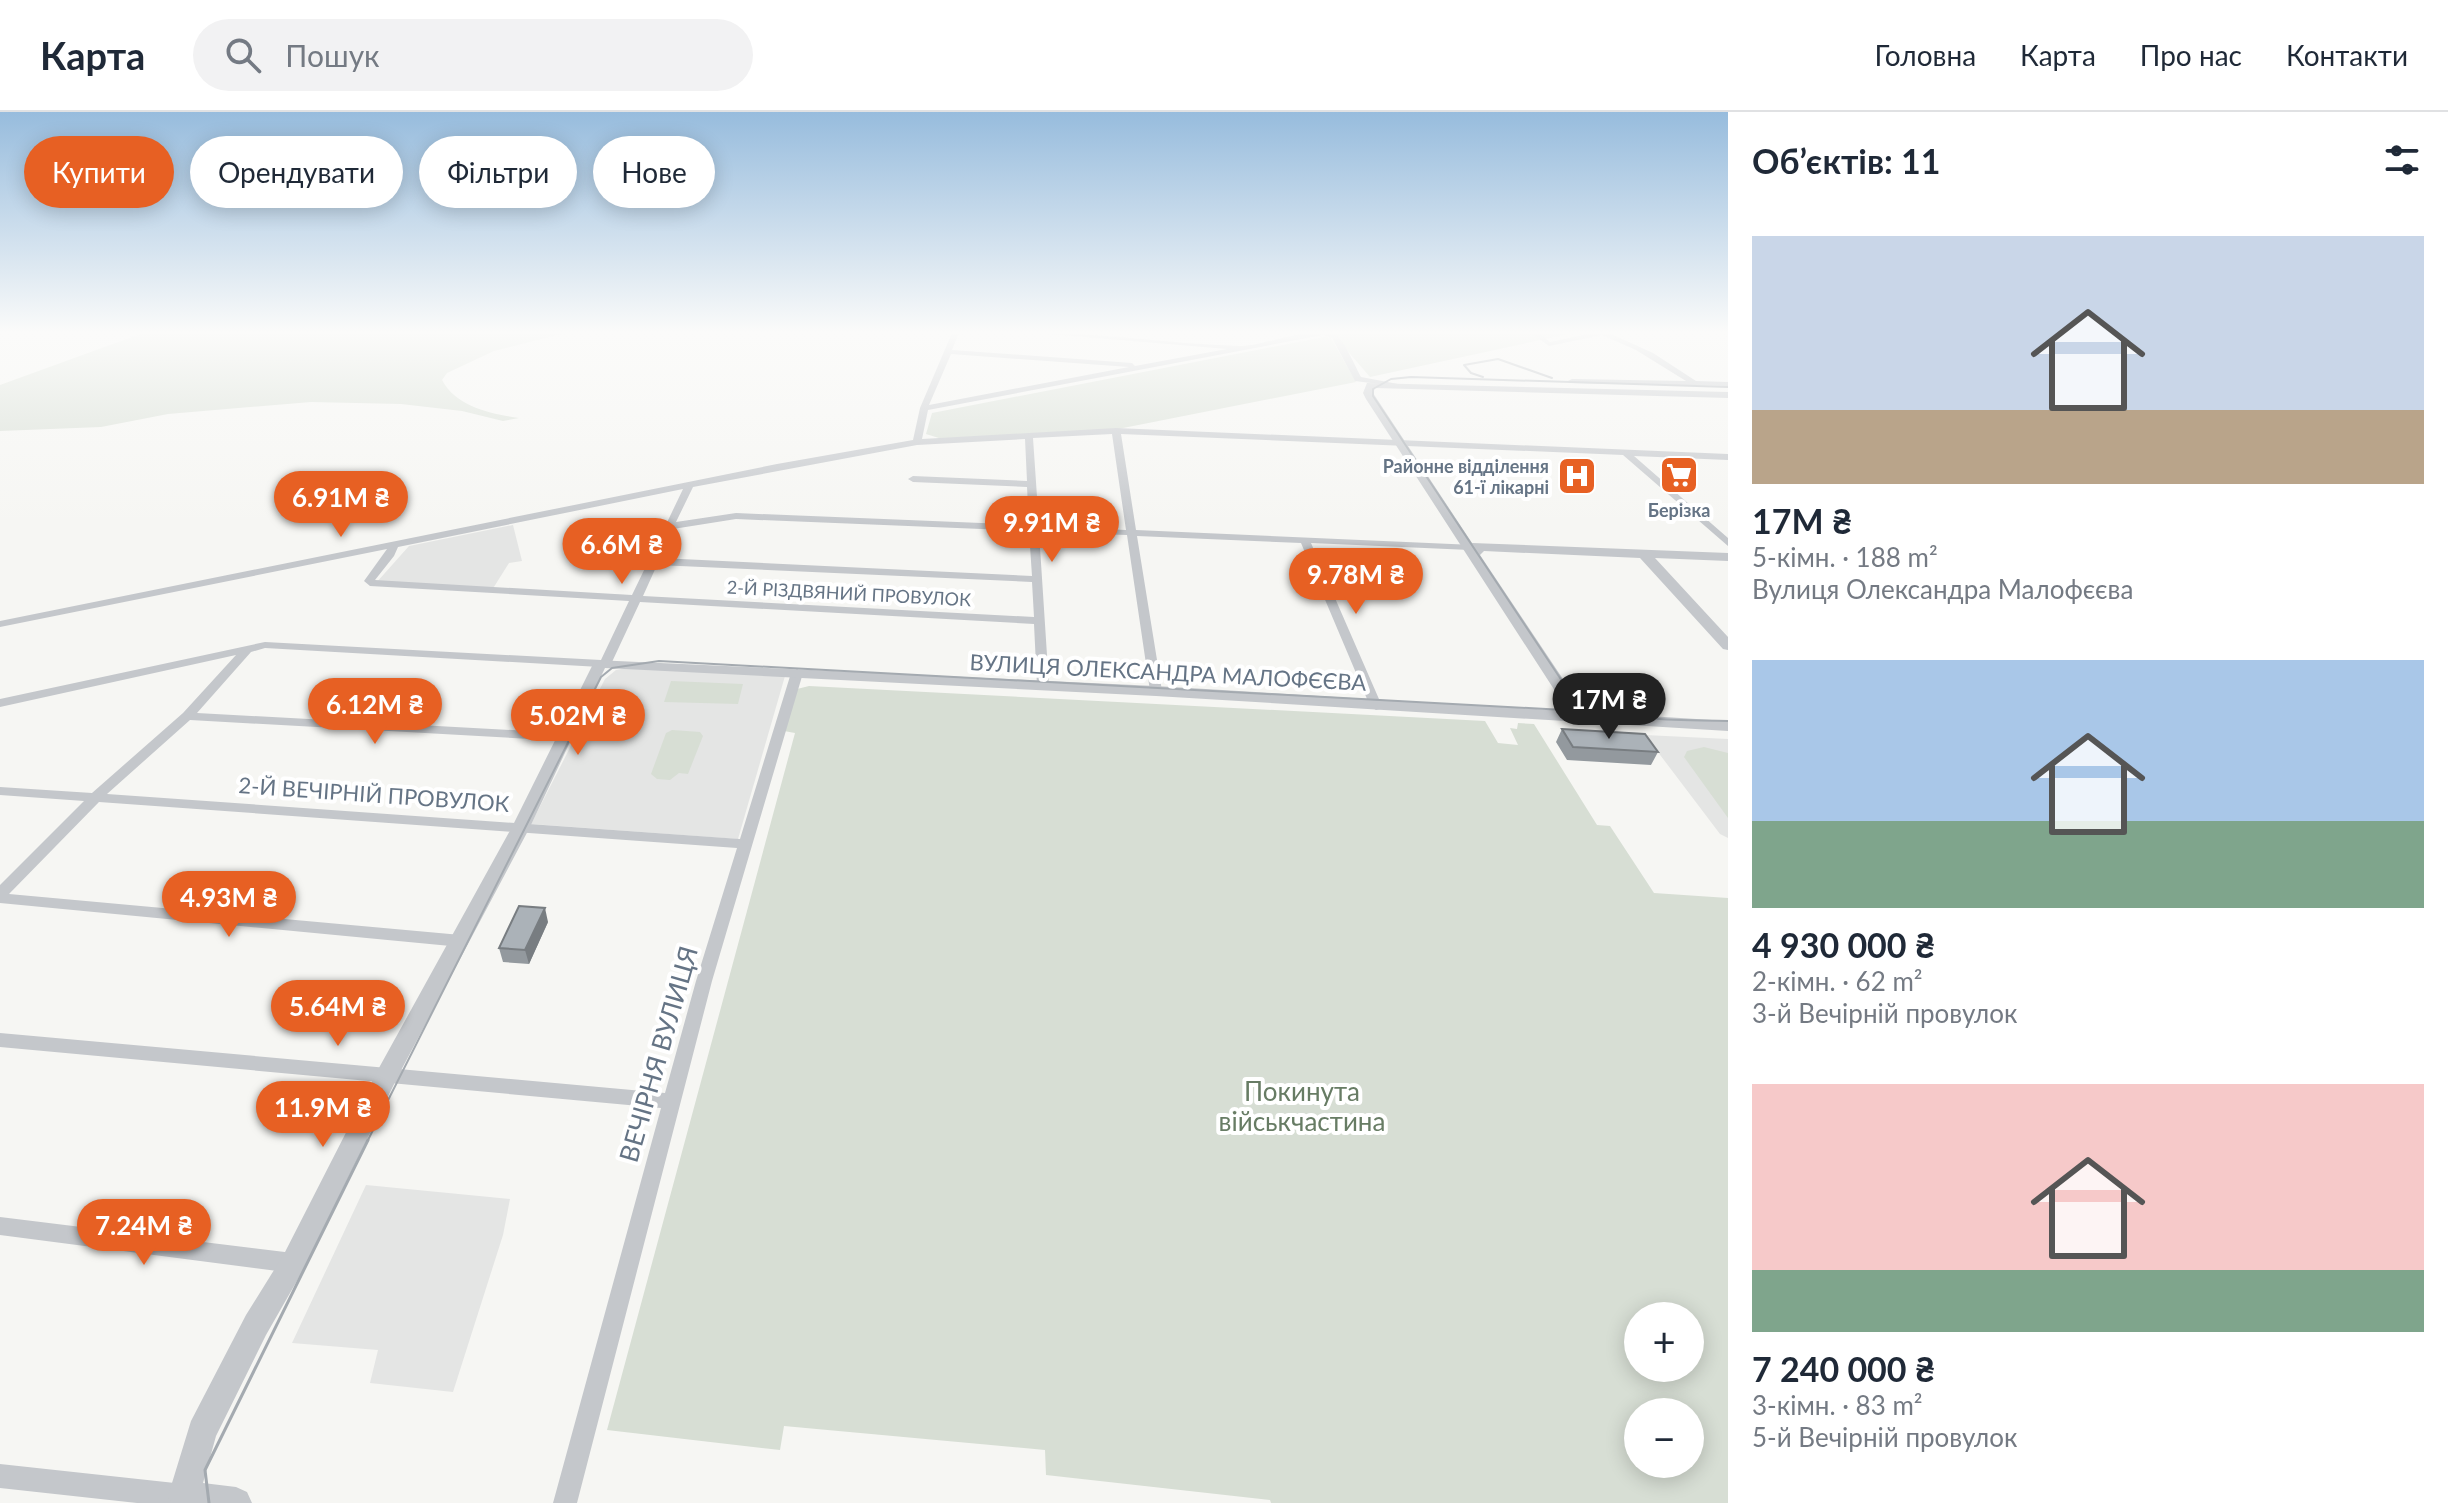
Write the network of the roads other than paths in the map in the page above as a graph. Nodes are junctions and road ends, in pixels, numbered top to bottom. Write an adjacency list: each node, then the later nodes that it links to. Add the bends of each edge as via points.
1 (929, 398): 4 (street)
2 (978, 398): 4 (street)
3 (1383, 398): 8 (street)
4 (924, 408): 7 (street)
5 (1116, 431): 6 (street); 8 (street); 16 (street)
6 (1033, 434): 7 (street); 12 (street)
7 (917, 442): 13 (street)
8 (1407, 443): 9 (street); 20 (street)
9 (1627, 454): 10 (street); 18 (street)
10 (1728, 457)
11 (913, 479): 12 (street)
12 (1031, 484): 15 (street)
13 (689, 485): 14 (street); 19 (street)
14 (672, 526): 15 (street, via 736,516); 24 (street)
15 (1033, 528): 16 (street); 25 (street)
16 (1129, 532): 17 (street); 34 (street)
17 (1305, 540): 20 (street); 36 (street)
18 (1728, 543)
19 (393, 546): 26 (street, 2-Й РІЗДВЯНИЙ ПРОВУЛОК, via 371,576 374,584); 28 (street)
20 (1475, 549): 21 (street); 38 (street)
21 (1644, 554): 22 (street); 29 (street)
22 (1728, 557)
23 (605, 559): 24 (street)
24 (655, 561): 25 (street); 26 (street)
25 (1036, 579): 27 (street)
26 (634, 600): 27 (street, 2-Й РІЗДВЯНИЙ ПРОВУЛОК); 31 (street)
27 (1037, 621): 33 (street)
28 (0, 624)
29 (1728, 646)
30 (245, 651): 31 (street, ВУЛИЦЯ ОЛЕКСАНДРА МАЛОФЄЄВА, via 265,645); 35 (street, ВУЛИЦЯ ОЛЕКСАНДРА МАЛОФЄЄВА); 37 (street)
31 (603, 662): 32 (street, ВУЛИЦЯ ОЛЕКСАНДРА МАЛОФЄЄВА); 40 (street)
32 (797, 673): 33 (street, ВУЛИЦЯ ОЛЕКСАНДРА МАЛОФЄЄВА); 44 (street, ВЕЧІРНЯ ВУЛИЦЯ)
33 (1043, 686): 34 (street, ВУЛИЦЯ ОЛЕКСАНДРА МАЛОФЄЄВА)
34 (1156, 691): 36 (street, ВУЛИЦЯ ОЛЕКСАНДРА МАЛОФЄЄВА)
35 (0, 703)
36 (1376, 706): 38 (street, ВУЛИЦЯ ОЛЕКСАНДРА МАЛОФЄЄВА)
37 (187, 716): 40 (street); 42 (street)
38 (1580, 717): 39 (street, ВУЛИЦЯ ОЛЕКСАНДРА МАЛОФЄЄВА)
39 (1728, 726)
40 (566, 737): 43 (street)
41 (0, 791): 42 (street, 2-Й ВЕЧІРНІЙ ПРОВУЛОК)
42 (96, 797): 43 (street, 2-Й ВЕЧІРНІЙ ПРОВУЛОК); 45 (street)
43 (521, 827): 44 (street, 2-Й ВЕЧІРНІЙ ПРОВУЛОК); 46 (street)
44 (745, 844): 49 (street, ВЕЧІРНЯ ВУЛИЦЯ)
45 (0, 896): 46 (street)
46 (461, 941): 48 (street)
47 (0, 1040): 48 (street)
48 (388, 1073): 49 (street); 51 (street)
49 (671, 1101): 55 (street, ВЕЧІРНЯ ВУЛИЦЯ)
50 (0, 1226): 51 (street)
51 (293, 1263): 53 (street, via 202,1432)
52 (0, 1476): 53 (street)
53 (184, 1496): 54 (street)
54 (236, 1503)
55 (565, 1503)

